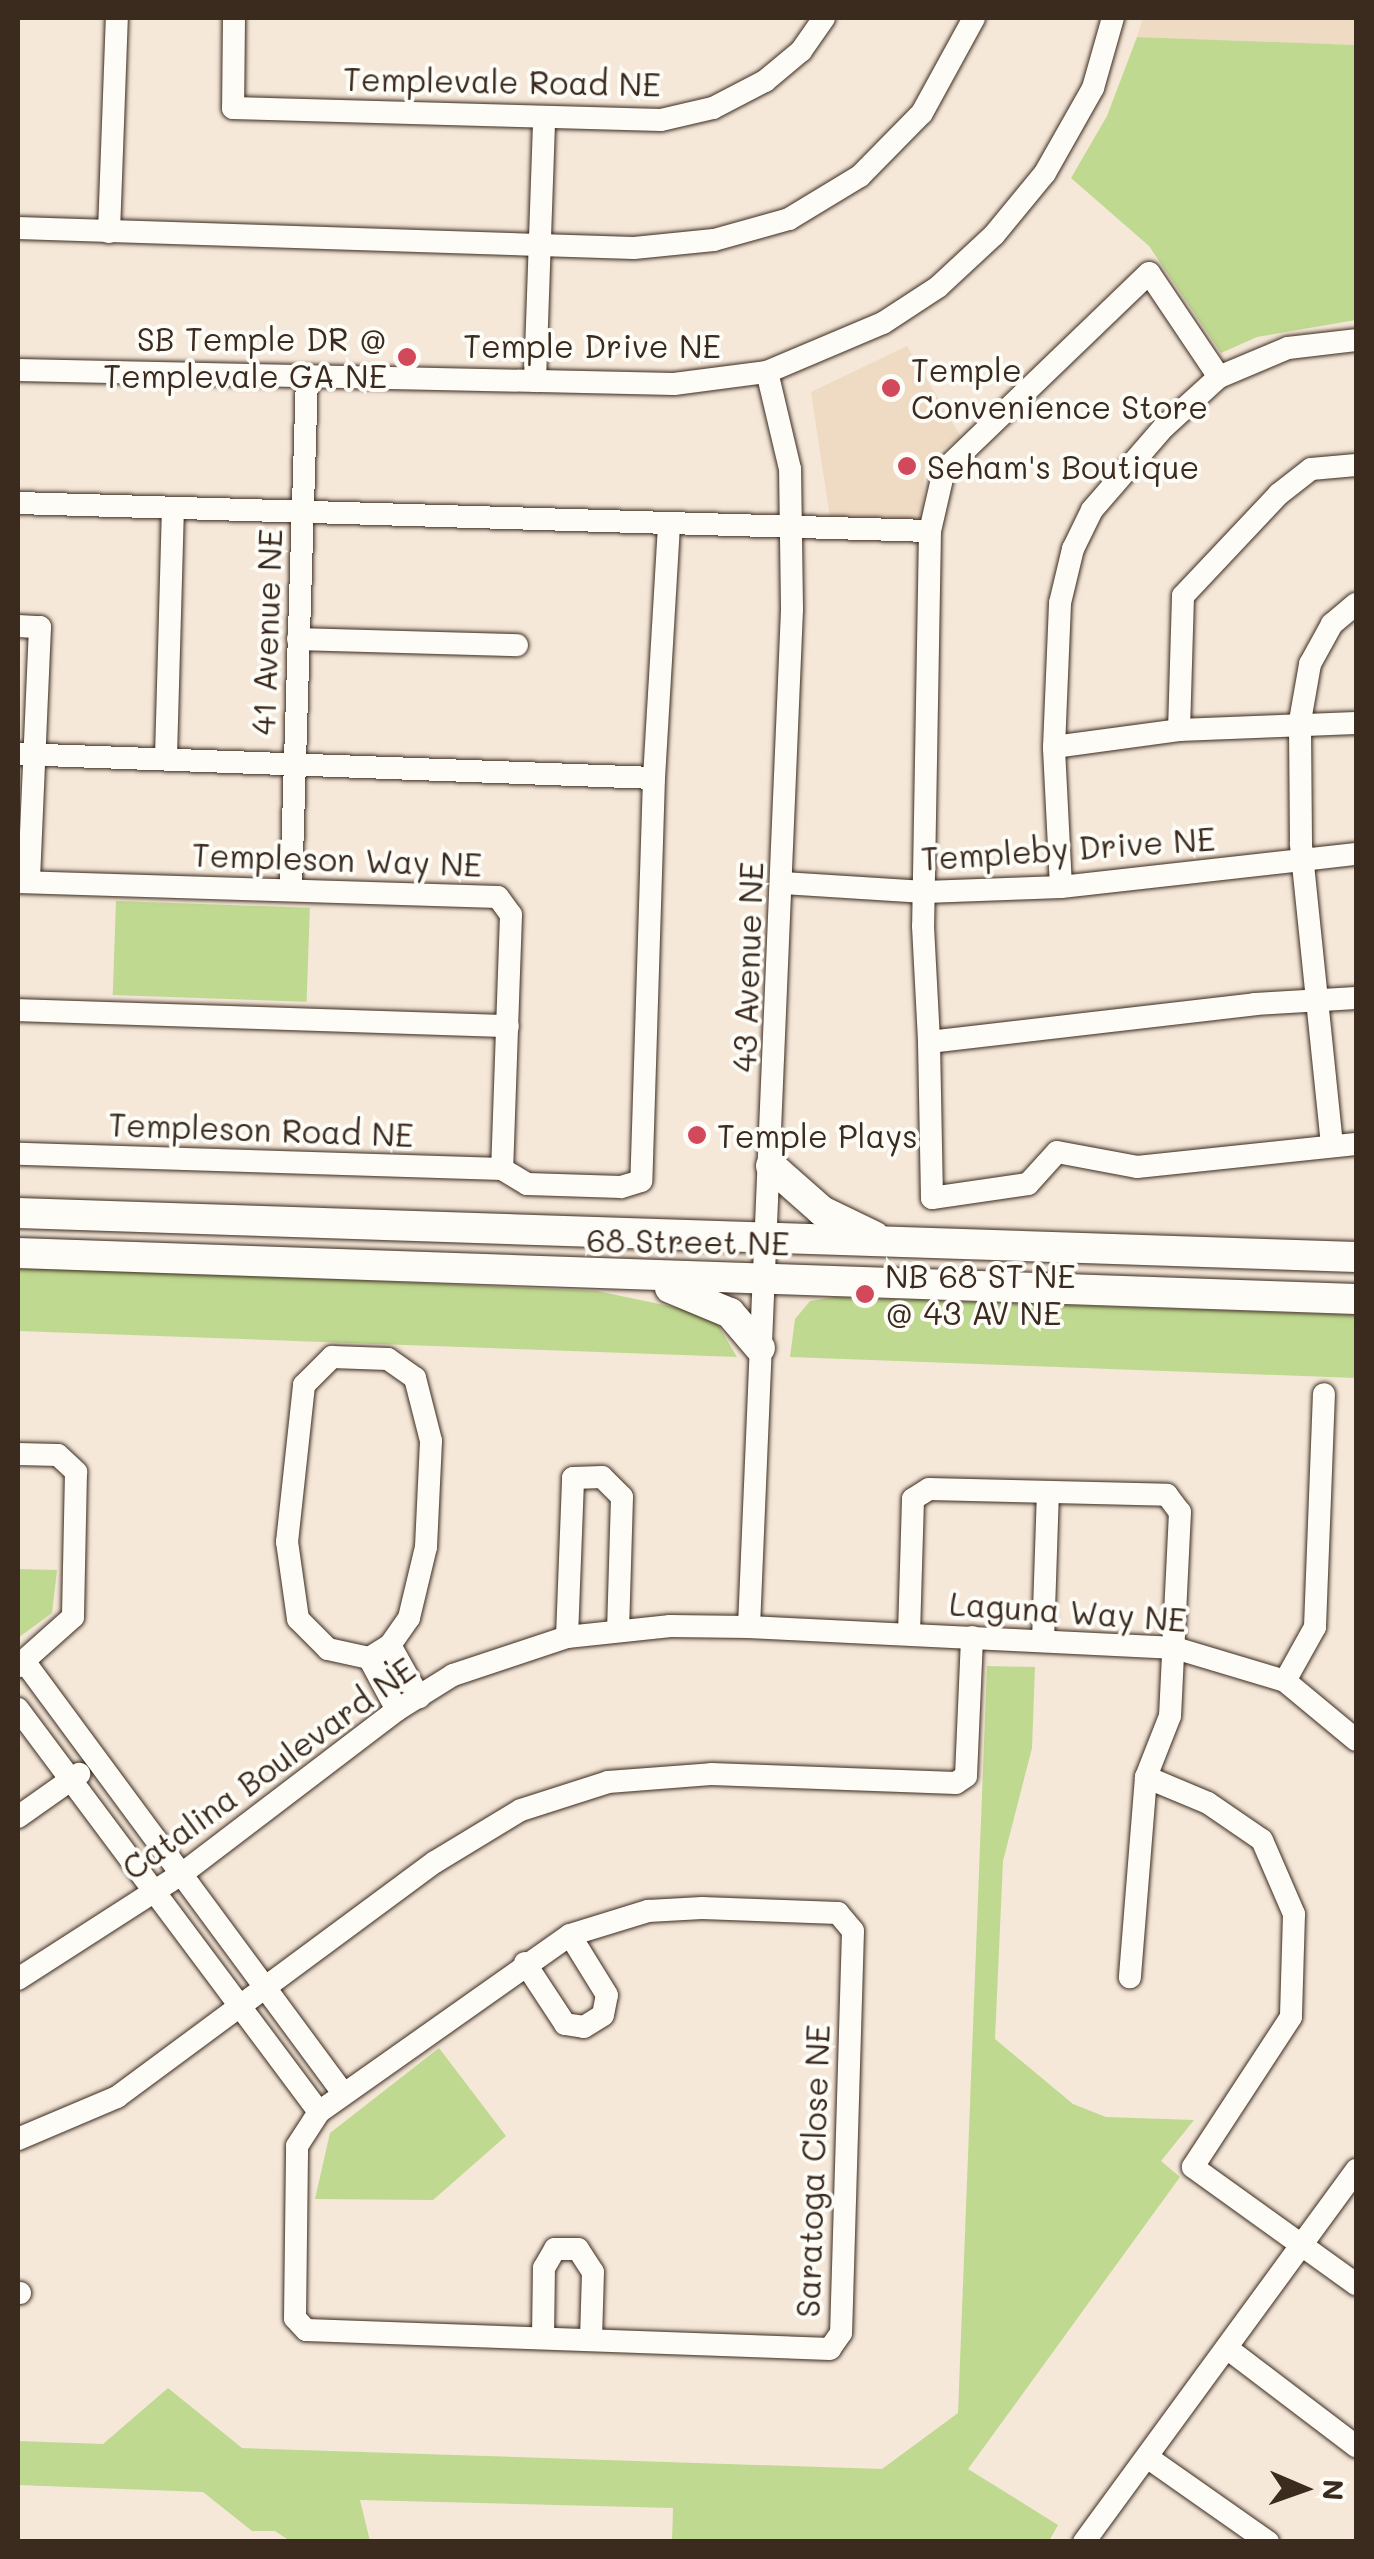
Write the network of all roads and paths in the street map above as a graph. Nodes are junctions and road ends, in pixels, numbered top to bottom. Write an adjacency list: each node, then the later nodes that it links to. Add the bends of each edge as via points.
1 (117, 18): 8 (street)
2 (234, 18): 6 (street, Templevale Road NE, via 233,108)
3 (824, 18): 6 (street, Templevale Road NE, via 801,52 766,81 714,108 661,120)
4 (974, 18): 9 (street, via 922,113 860,176 790,219 714,240 634,248)
5 (1113, 18): 12 (street, Temple Drive NE, via 1093,88 1045,173 994,236 938,287 883,323)
6 (544, 118): 9 (street)
7 (18, 228): 8 (street)
8 (109, 232): 9 (street)
9 (538, 244): 15 (street)
10 (1356, 340): 14 (street, via 1288,348)
11 (18, 370): 13 (street, Temple Drive NE)
12 (767, 372): 15 (street, Temple Drive NE, via 674,384); 21 (street, 43 Avenue NE, via 790,470)
13 (307, 376): 15 (street, Temple Drive NE); 19 (street, 41 Avenue NE)
14 (1219, 377): 22 (street, via 1149,273 944,470); 30 (street, via 1164,427 1092,510 1073,550 1060,603)
15 (535, 381)
16 (1356, 465): 29 (street, via 1312,469 1279,494 1183,596)
17 (18, 503): 18 (street)
18 (173, 509): 19 (street); 32 (street)
19 (302, 510): 20 (street); 25 (street, 41 Avenue NE)
20 (669, 526): 21 (street); 34 (street)
21 (792, 528): 22 (street); 38 (street, 43 Avenue NE)
22 (930, 531): 41 (street)
23 (1356, 604): 27 (street, via 1332,624 1310,664)
24 (18, 626): 31 (street, via 40,626)
25 (298, 639): 26 (street); 33 (street, 41 Avenue NE)
26 (517, 645)
27 (1300, 722): 28 (street); 29 (street); 36 (street)
28 (1356, 723)
29 (1179, 730): 30 (street)
30 (1054, 747): 39 (street)
31 (26, 754): 32 (street); 37 (street)
32 (166, 758): 33 (street)
33 (294, 761): 34 (street); 40 (street, 41 Avenue NE)
34 (654, 778): 51 (street, Templeson Road NE, via 641,1181 621,1187 526,1184)
35 (1356, 854): 36 (street, Templeby Drive NE)
36 (1303, 862): 39 (street, Templeby Drive NE); 43 (street)
37 (23, 882): 40 (street, Templeson Way NE)
38 (783, 884): 41 (street, Templeby Drive NE); 50 (street, 43 Avenue NE)
39 (1062, 888): 41 (street, Templeby Drive NE)
40 (290, 889): 45 (street, Templeson Way NE, via 498,898 512,915)
41 (925, 892): 46 (street)
42 (1356, 998): 43 (street)
43 (1318, 1000): 46 (street); 48 (street)
44 (18, 1010): 45 (street)
45 (508, 1026): 51 (street, Templeson Way NE)
46 (929, 1042): 48 (street, via 932,1198 1028,1184 1058,1152 1137,1166)
47 (1356, 1144): 48 (street)
48 (1332, 1145)
49 (18, 1154): 51 (street, Templeson Road NE)
50 (770, 1166): 53 (street, 43 Avenue NE); 54 (main road, via 822,1212)
51 (502, 1169)
52 (18, 1213): 53 (main road, 68 Street NE)
53 (767, 1237): 54 (main road, 68 Street NE); 58 (street, 43 Avenue NE)
54 (890, 1243): 56 (main road, 68 Street NE)
55 (18, 1253): 57 (main road, 68 Street NE)
56 (1356, 1257)
57 (624, 1275): 58 (main road, 68 Street NE); 60 (main road, via 714,1303)
58 (765, 1279): 59 (main road, 68 Street NE); 60 (street, 43 Avenue NE)
59 (1356, 1299)
60 (760, 1348): 64 (street, 43 Avenue NE)
61 (1324, 1394): 73 (street, via 1316,1627)
62 (18, 1454): 72 (street, via 58,1455 76,1472 73,1617)
63 (1048, 1492): 66 (street, via 929,1489 913,1499); 69 (street); 70 (street, via 1167,1495 1180,1512)
64 (749, 1627): 65 (street, Catalina Boulevard NE); 66 (street, Laguna Way NE)
65 (618, 1630): 67 (street, Catalina Boulevard NE); 67 (street, via 622,1497 602,1477 574,1478)
66 (909, 1634): 68 (street, Laguna Way NE)
67 (568, 1637): 74 (street, Catalina Boulevard NE, via 454,1675)
68 (972, 1637): 69 (street, Laguna Way NE); 88 (street, via 966,1776 956,1783 710,1774 608,1782 521,1810 435,1862)
69 (1043, 1641): 70 (street, Laguna Way NE)
70 (1175, 1648): 73 (street, Laguna Way NE); 79 (street, via 1170,1716)
71 (379, 1652): 71 (street, via 328,1648 298,1619 287,1542 304,1385 332,1356 388,1358 416,1378 432,1441 426,1546 409,1618); 74 (street); 76 (street)
72 (21, 1664): 78 (street)
73 (1285, 1681): 77 (street, Laguna Way NE)
74 (419, 1697): 76 (street, Catalina Boulevard NE)
75 (18, 1710): 80 (street)
76 (397, 1710): 82 (street, Catalina Boulevard NE)
77 (1356, 1740)
78 (94, 1763): 80 (street); 82 (street)
79 (1146, 1777): 86 (street); 94 (street, via 1208,1802 1262,1840 1294,1914 1290,2017 1194,2167)
80 (68, 1782): 81 (street); 83 (street)
81 (18, 1817)
82 (183, 1873): 83 (street, Catalina Boulevard NE); 88 (street)
83 (158, 1889): 87 (street, Catalina Boulevard NE); 89 (street)
84 (570, 1936): 85 (street, Saratoga Close NE); 85 (street, via 608,1995 603,2015 594,2021 565,2024); 97 (street, Saratoga Close NE, via 648,1911 702,1908 838,1913 852,1931 840,2332 830,2349)
85 (525, 1963): 90 (street, Saratoga Close NE)
86 (1130, 1977)
87 (18, 1979)
88 (265, 1986): 89 (street); 90 (street)
89 (244, 2008): 91 (street); 92 (street, via 117,2097)
90 (343, 2094): 91 (street, Saratoga Close NE)
91 (318, 2112): 96 (street, Saratoga Close NE, via 298,2146 295,2318 306,2330)
92 (18, 2139)
93 (1356, 2170): 94 (street)
94 (1304, 2245): 95 (street); 98 (street)
95 (1356, 2284)
96 (543, 2338): 97 (street, Saratoga Close NE); 97 (street, via 544,2268 556,2249 578,2249 593,2272)
97 (592, 2338)
98 (1228, 2348): 99 (street); 100 (street)
99 (1356, 2446)
100 (1147, 2458): 101 (street); 102 (street)
101 (1084, 2542)
102 (1268, 2542)

